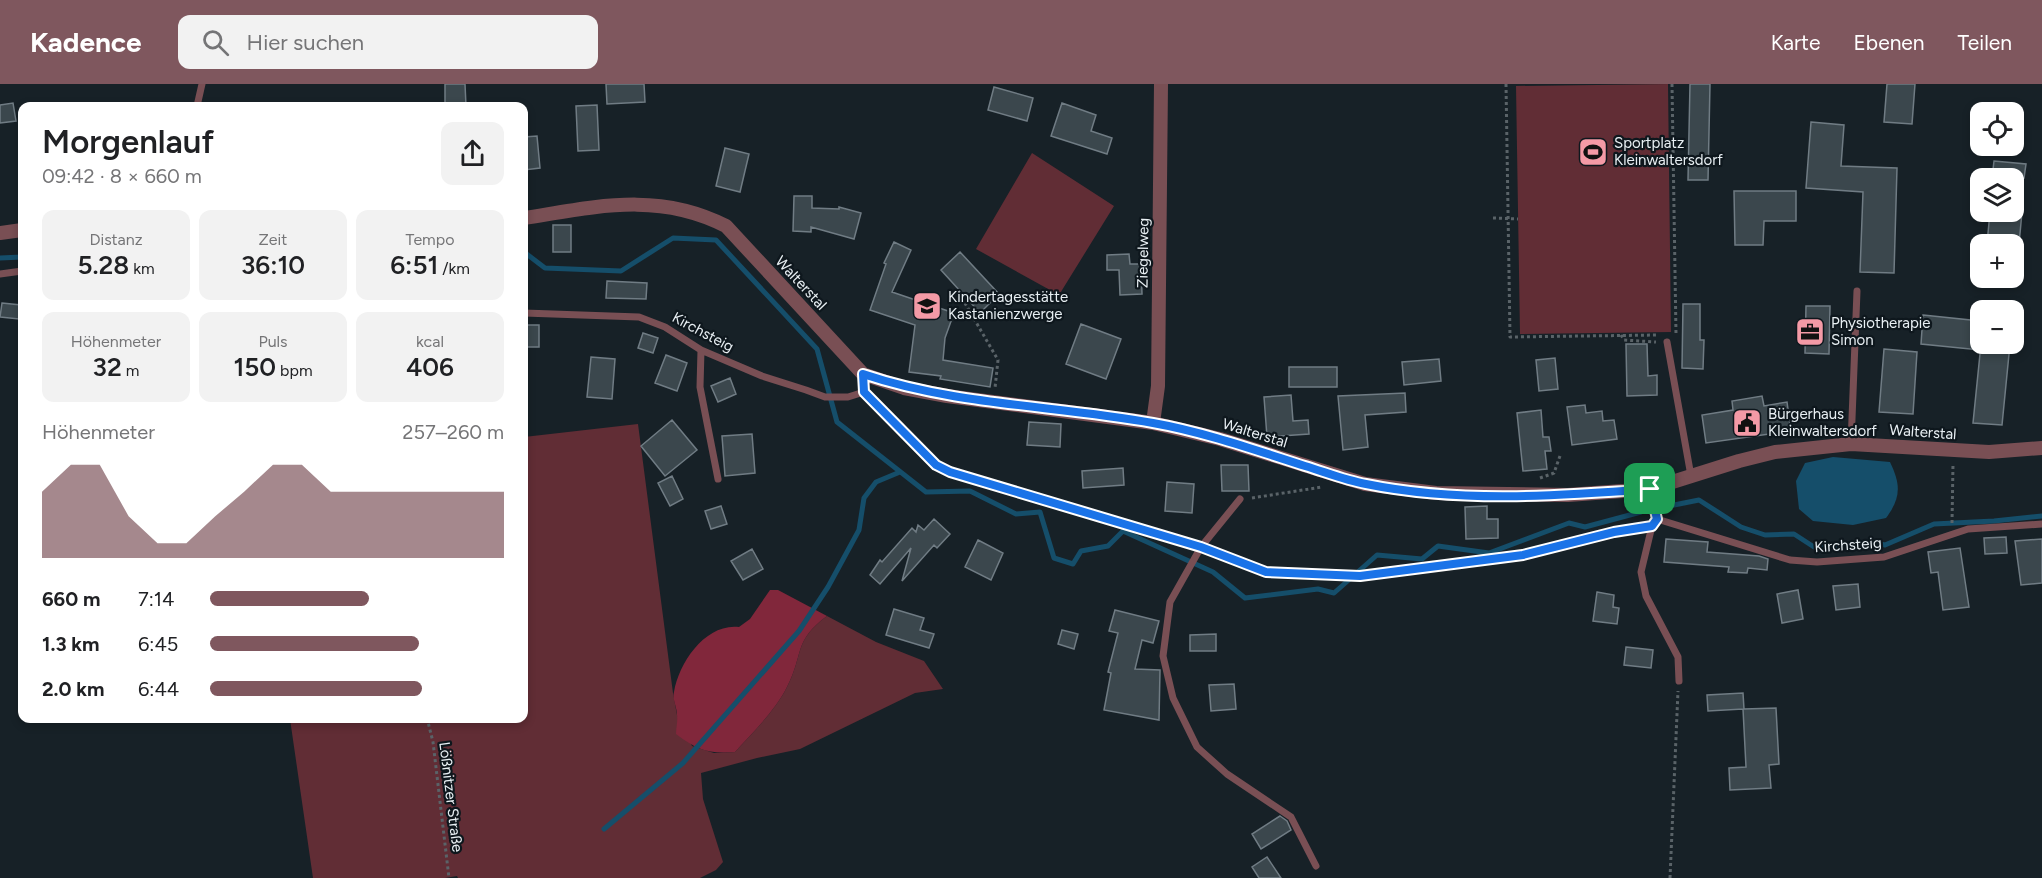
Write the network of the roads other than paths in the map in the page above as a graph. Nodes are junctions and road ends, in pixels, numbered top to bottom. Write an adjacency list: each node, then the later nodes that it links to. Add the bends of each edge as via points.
1 (201, 84): 3 (lane)
2 (1161, 84): 15 (street, Ziegelweg, via 1158,386)
3 (198, 102)
4 (528, 217): 13 (street, Walterstal, via 605,206 660,204 705,216 726,226)
5 (18, 231): 6 (street)
6 (0, 233)
7 (18, 272): 8 (lane)
8 (0, 274)
9 (1857, 291): 16 (lane)
10 (528, 313): 12 (lane, Kirchsteig, via 639,317 665,327)
11 (1666, 339): 18 (lane)
12 (701, 350): 14 (lane, Kirchsteig, via 825,397 849,397); 19 (lane, via 700,387)
13 (863, 374): 14 (lane); 15 (street, Walterstal, via 904,388)
14 (864, 392): 25 (lane, via 936,465 950,472)
15 (1153, 423): 20 (street, Walterstal, via 1220,439 1365,484 1457,494 1568,495)
16 (1851, 444): 17 (street, Walterstal, via 1989,453); 18 (street, Walterstal, via 1775,452)
17 (2042, 447)
18 (1691, 476): 20 (street, Walterstal)
19 (718, 479)
20 (1650, 489): 22 (lane)
21 (1240, 499): 25 (lane)
22 (1655, 522): 23 (lane, Kirchsteig, via 1790,560 1817,562 1884,557 1968,529); 24 (lane, Kirchsteig); 26 (lane, via 1641,572 1646,596 1678,657)
23 (2042, 524)
24 (1614, 532)
25 (1199, 550): 27 (lane, via 1170,602 1163,656 1173,698 1197,747 1227,774 1291,817)
26 (1679, 681)
27 (1316, 866)

